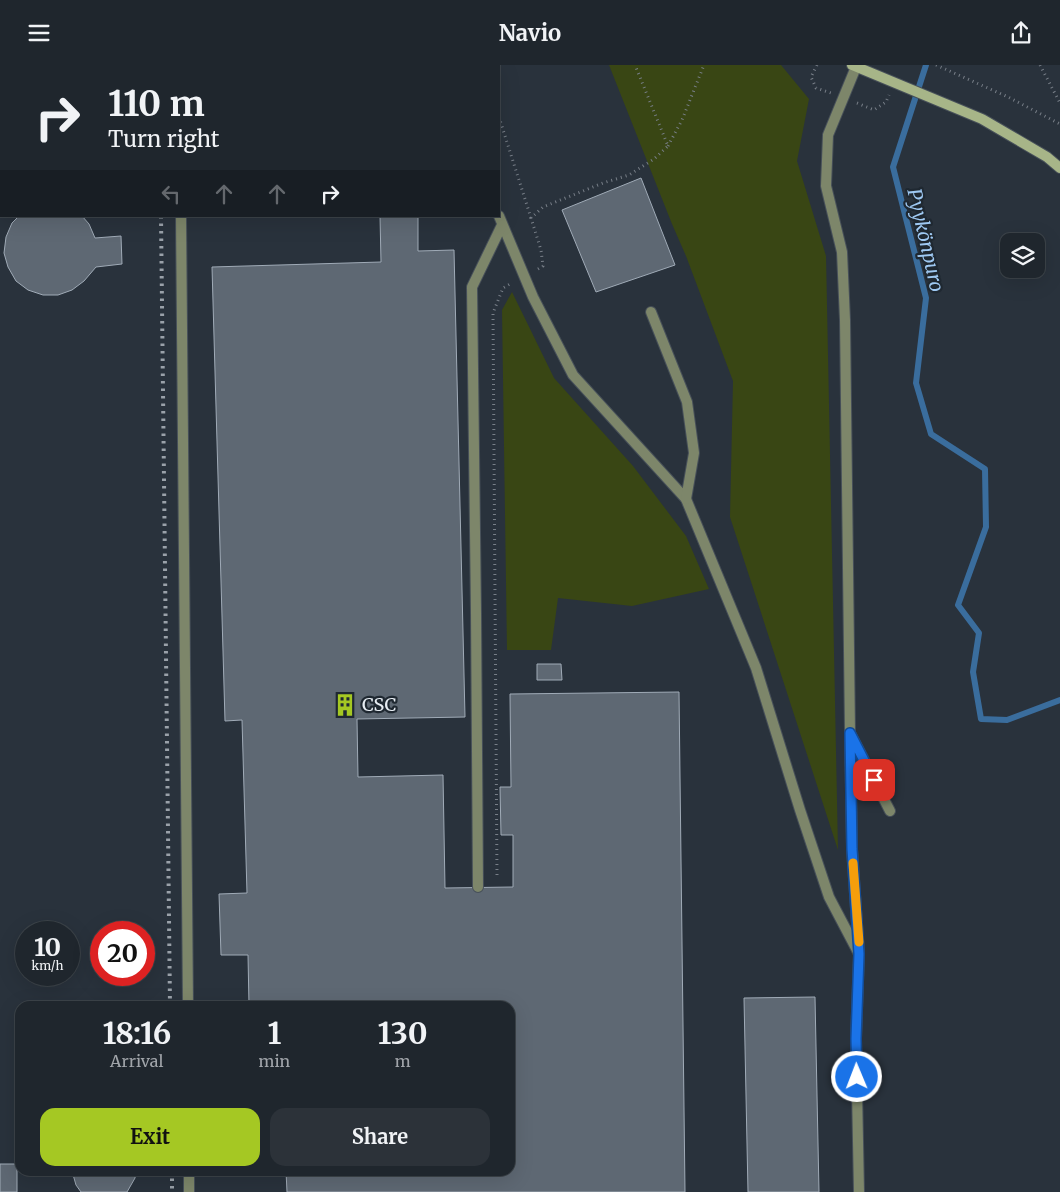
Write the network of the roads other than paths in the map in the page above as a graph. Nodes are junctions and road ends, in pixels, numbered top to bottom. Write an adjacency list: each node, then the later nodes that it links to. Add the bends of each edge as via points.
1 (855, 66): 2 (street, via 982,119); 7 (street, via 828,135 826,186 842,252 845,310)
2 (1060, 168)
3 (181, 217): 11 (street)
4 (500, 221): 6 (street, via 533,297 573,375); 9 (street, via 472,287)
5 (651, 312): 6 (street, via 687,402 694,453)
6 (686, 499): 10 (street, via 756,668 829,897)
7 (850, 733): 8 (street); 10 (street, via 852,849)
8 (890, 811)
9 (478, 887)
10 (859, 954): 14 (street, via 856,1039)
11 (188, 1001)
12 (189, 1176): 13 (street)
13 (189, 1192)
14 (859, 1192)

